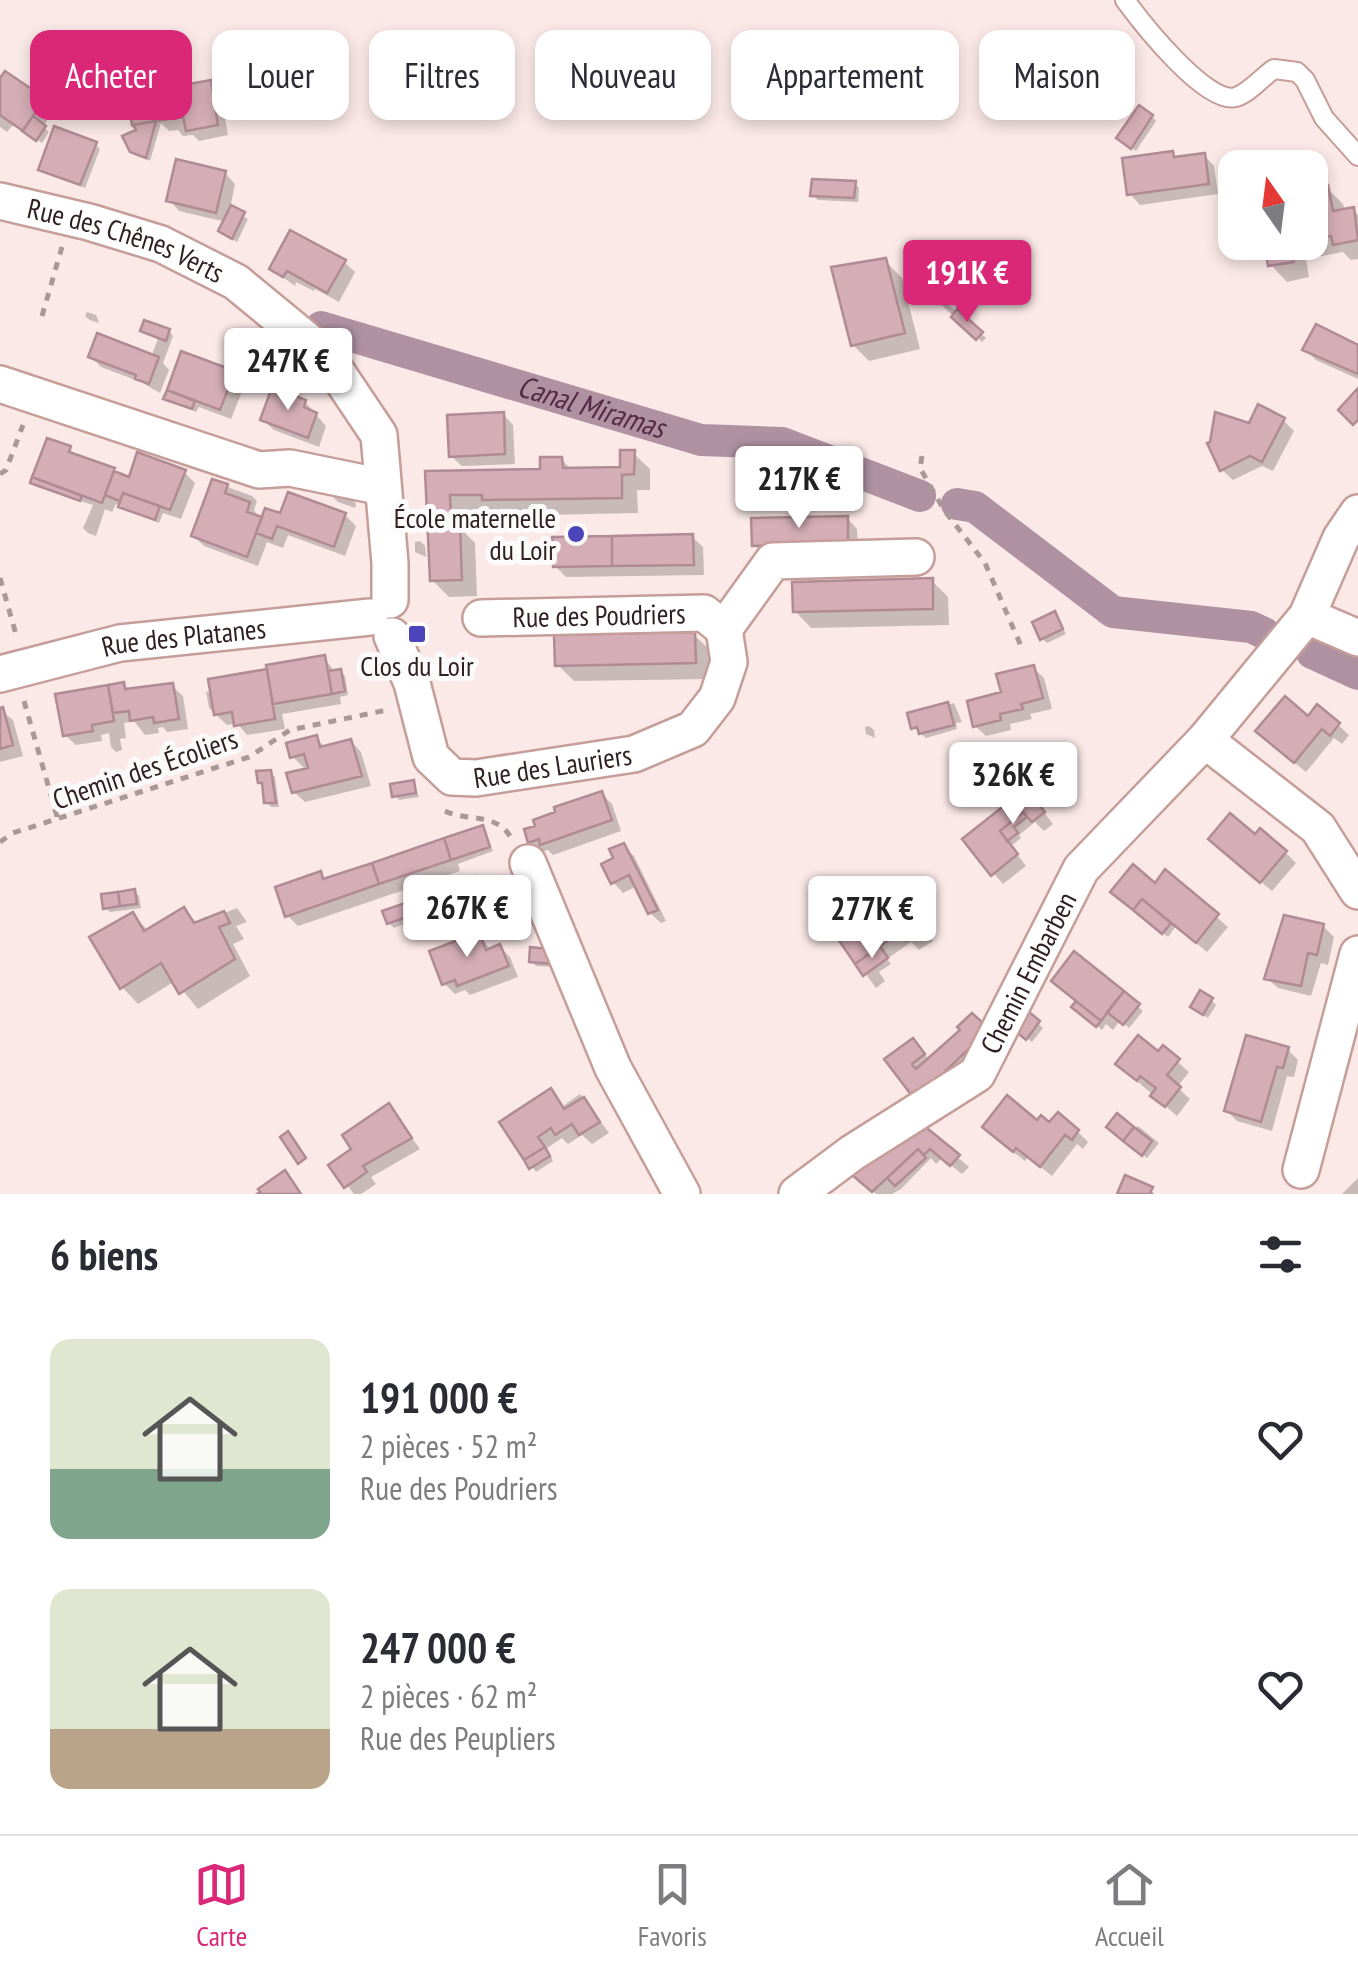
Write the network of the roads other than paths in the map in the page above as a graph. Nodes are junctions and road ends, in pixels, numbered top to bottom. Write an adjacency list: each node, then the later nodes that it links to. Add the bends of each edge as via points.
1 (1125, 0): 2 (lane, via 1194,78 1218,95 1240,96 1274,69 1297,72 1324,118)
2 (1358, 156)
3 (0, 201): 5 (street, Rue des Chênes Verts, via 161,244 236,282 326,356 379,435)
4 (8, 386): 5 (street, via 259,470 290,468)
5 (383, 487): 9 (street, Rue des Chênes Verts)
6 (1358, 513): 8 (street, Chemin Embarben)
7 (916, 557): 11 (street, Rue des Poudriers, via 773,561)
8 (1307, 616): 12 (street); 14 (street, Chemin Embarben)
9 (384, 618): 11 (street, Rue des Lauriers, via 431,757 452,777 476,778 634,754 693,729 717,698 729,662); 13 (street, Rue des Platanes, via 120,642)
10 (481, 618): 11 (street, Rue des Poudriers, via 704,613)
11 (724, 629)
12 (1358, 638)
13 (12, 670)
14 (1205, 740): 16 (street, via 1318,828); 20 (street, Chemin Embarben, via 1081,870 978,1074)
15 (528, 864): 19 (street, via 613,1068)
16 (1358, 891)
17 (1358, 954): 18 (street)
18 (1302, 1170)
19 (682, 1194)
20 (798, 1194)

